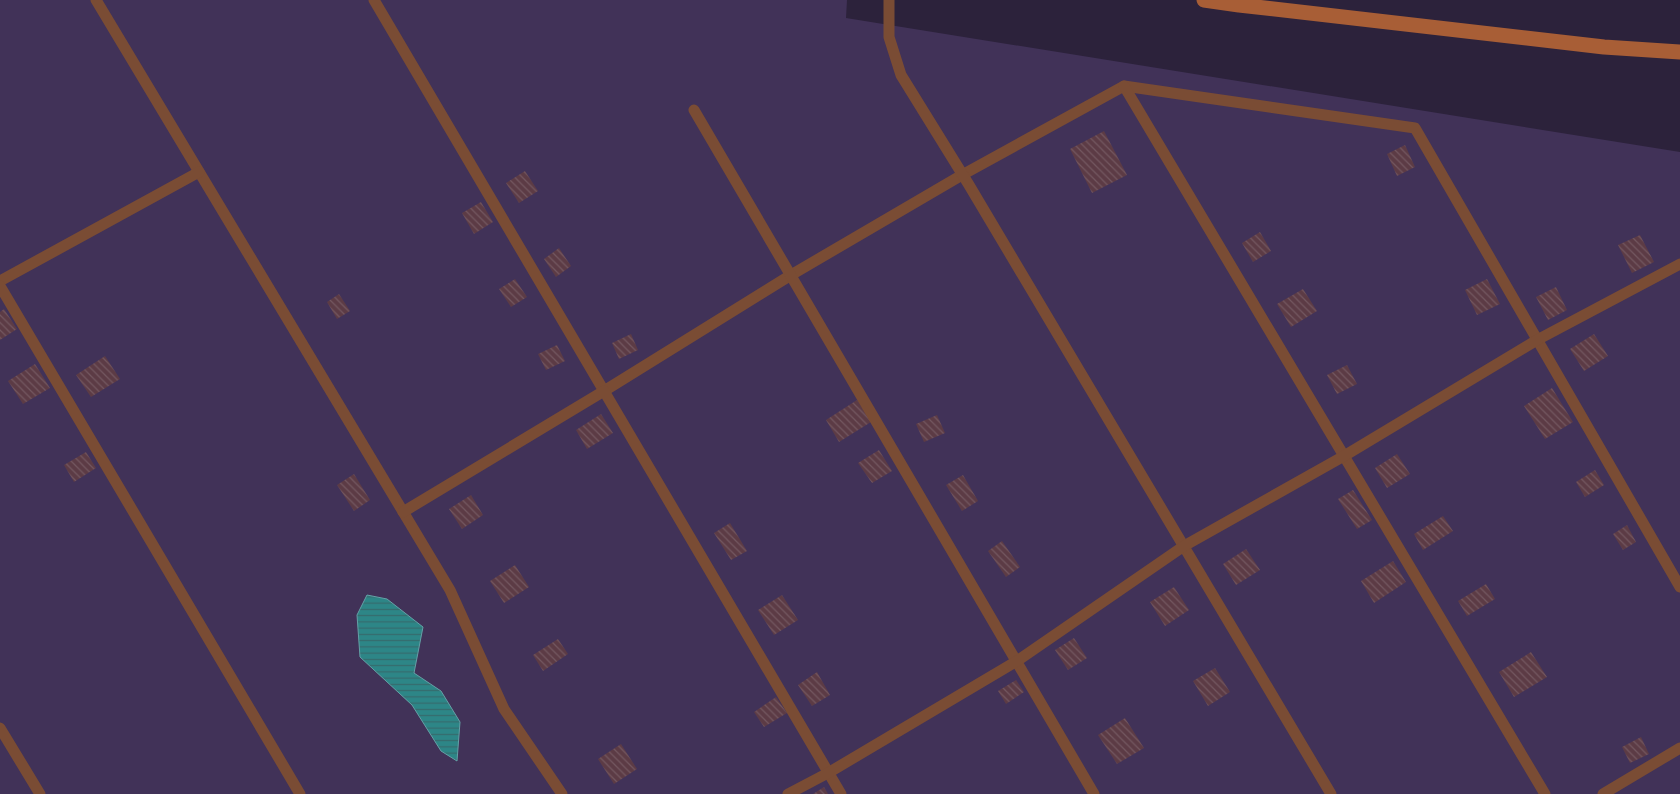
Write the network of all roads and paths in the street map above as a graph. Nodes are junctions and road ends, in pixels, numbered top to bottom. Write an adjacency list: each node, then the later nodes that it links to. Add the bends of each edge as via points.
1 (96, 0): 8 (lane)
2 (374, 0): 15 (lane)
3 (889, 0): 9 (lane, via 889,37 901,75)
4 (1204, 0): 5 (street, via 1594,46)
5 (1680, 52)
6 (1124, 86): 9 (lane); 14 (lane, via 1415,128); 16 (lane)
7 (694, 110): 11 (lane)
8 (199, 172): 12 (lane); 17 (lane)
9 (962, 175): 11 (lane); 18 (lane)
10 (1680, 264): 14 (lane)
11 (791, 276): 15 (lane); 20 (lane)
12 (0, 282)
13 (0, 286): 25 (lane)
14 (1537, 340): 16 (lane); 19 (lane)
15 (604, 391): 17 (lane); 23 (lane)
16 (1344, 456): 18 (lane); 31 (lane)
17 (404, 512): 26 (lane, via 450,590 504,709)
18 (1184, 546): 20 (lane); 30 (lane)
19 (1680, 587)
20 (1017, 661): 23 (lane); 29 (lane)
21 (0, 728): 24 (lane)
22 (1680, 748): 32 (lane)
23 (828, 773): 27 (lane); 28 (lane)
24 (40, 794)
25 (300, 794)
26 (562, 794)
27 (788, 794)
28 (840, 794)
29 (1094, 794)
30 (1331, 794)
31 (1545, 794)
32 (1603, 794)

